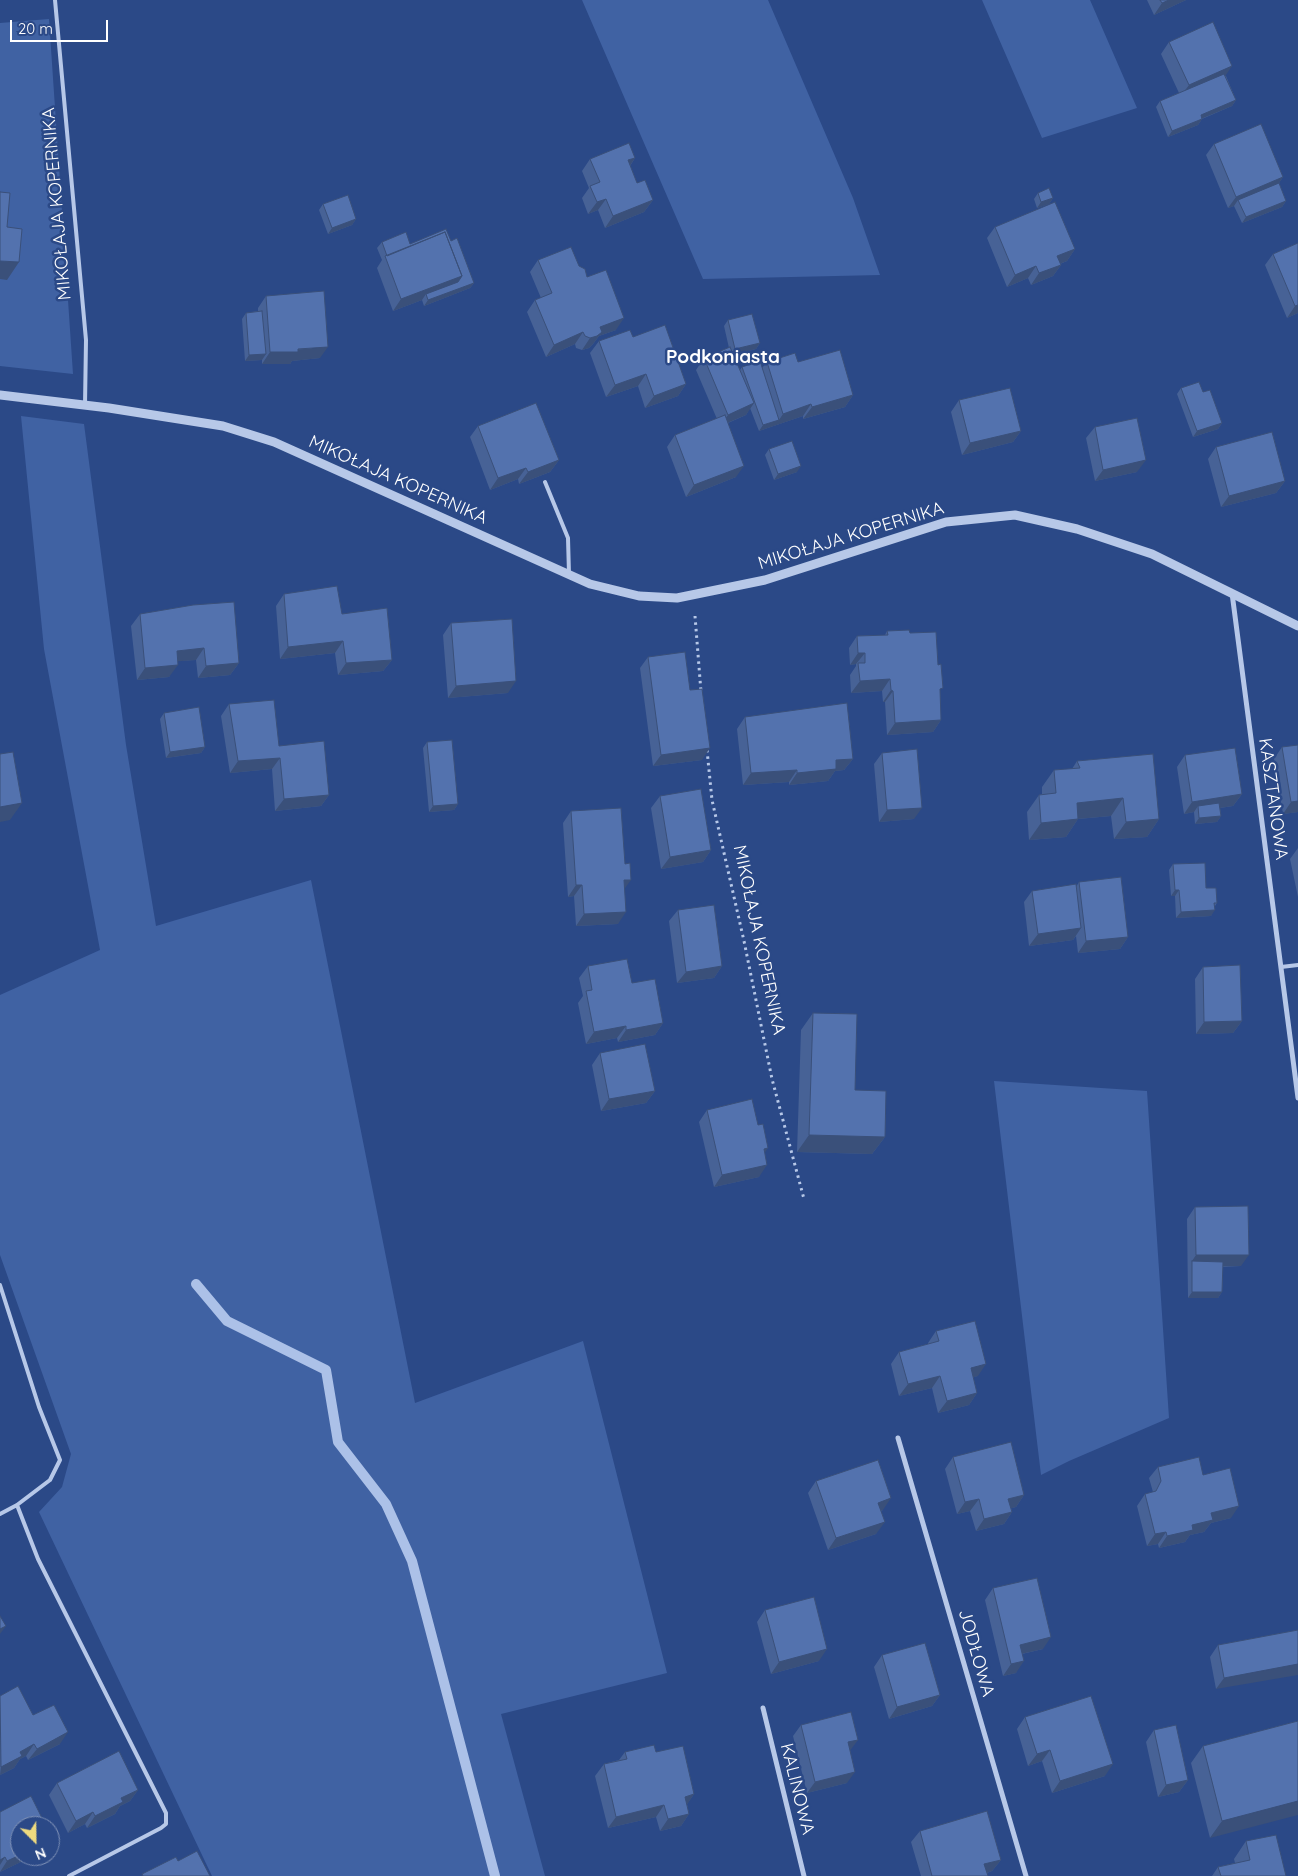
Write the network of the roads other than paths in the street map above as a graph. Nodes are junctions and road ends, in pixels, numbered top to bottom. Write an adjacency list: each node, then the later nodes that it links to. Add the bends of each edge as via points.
1 (55, 0): 3 (lane, MIKOŁAJA KOPERNIKA, via 86,340)
2 (0, 395): 3 (street, MIKOŁAJA KOPERNIKA)
3 (84, 405): 5 (street, MIKOŁAJA KOPERNIKA, via 223,426 274,442)
4 (545, 482): 5 (lane, via 568,538)
5 (568, 574): 6 (street, MIKOŁAJA KOPERNIKA, via 590,584 639,596 677,598 765,580 946,522 1015,515 1077,529 1152,554)
6 (1232, 593): 7 (street, MIKOŁAJA KOPERNIKA); 9 (street, KASZTANOWA)
7 (1298, 626)
8 (1298, 965): 9 (lane)
9 (1281, 967): 10 (street, KASZTANOWA)
10 (1298, 1098)
11 (0, 1285): 13 (lane, via 39,1407 60,1460 50,1480)
12 (898, 1438): 18 (street, JODŁOWA)
13 (17, 1505): 14 (lane); 16 (lane, via 38,1559 166,1813 166,1824 161,1828)
14 (0, 1514)
15 (763, 1708): 17 (street, KALINOWA)
16 (69, 1876)
17 (804, 1876)
18 (1026, 1876)

